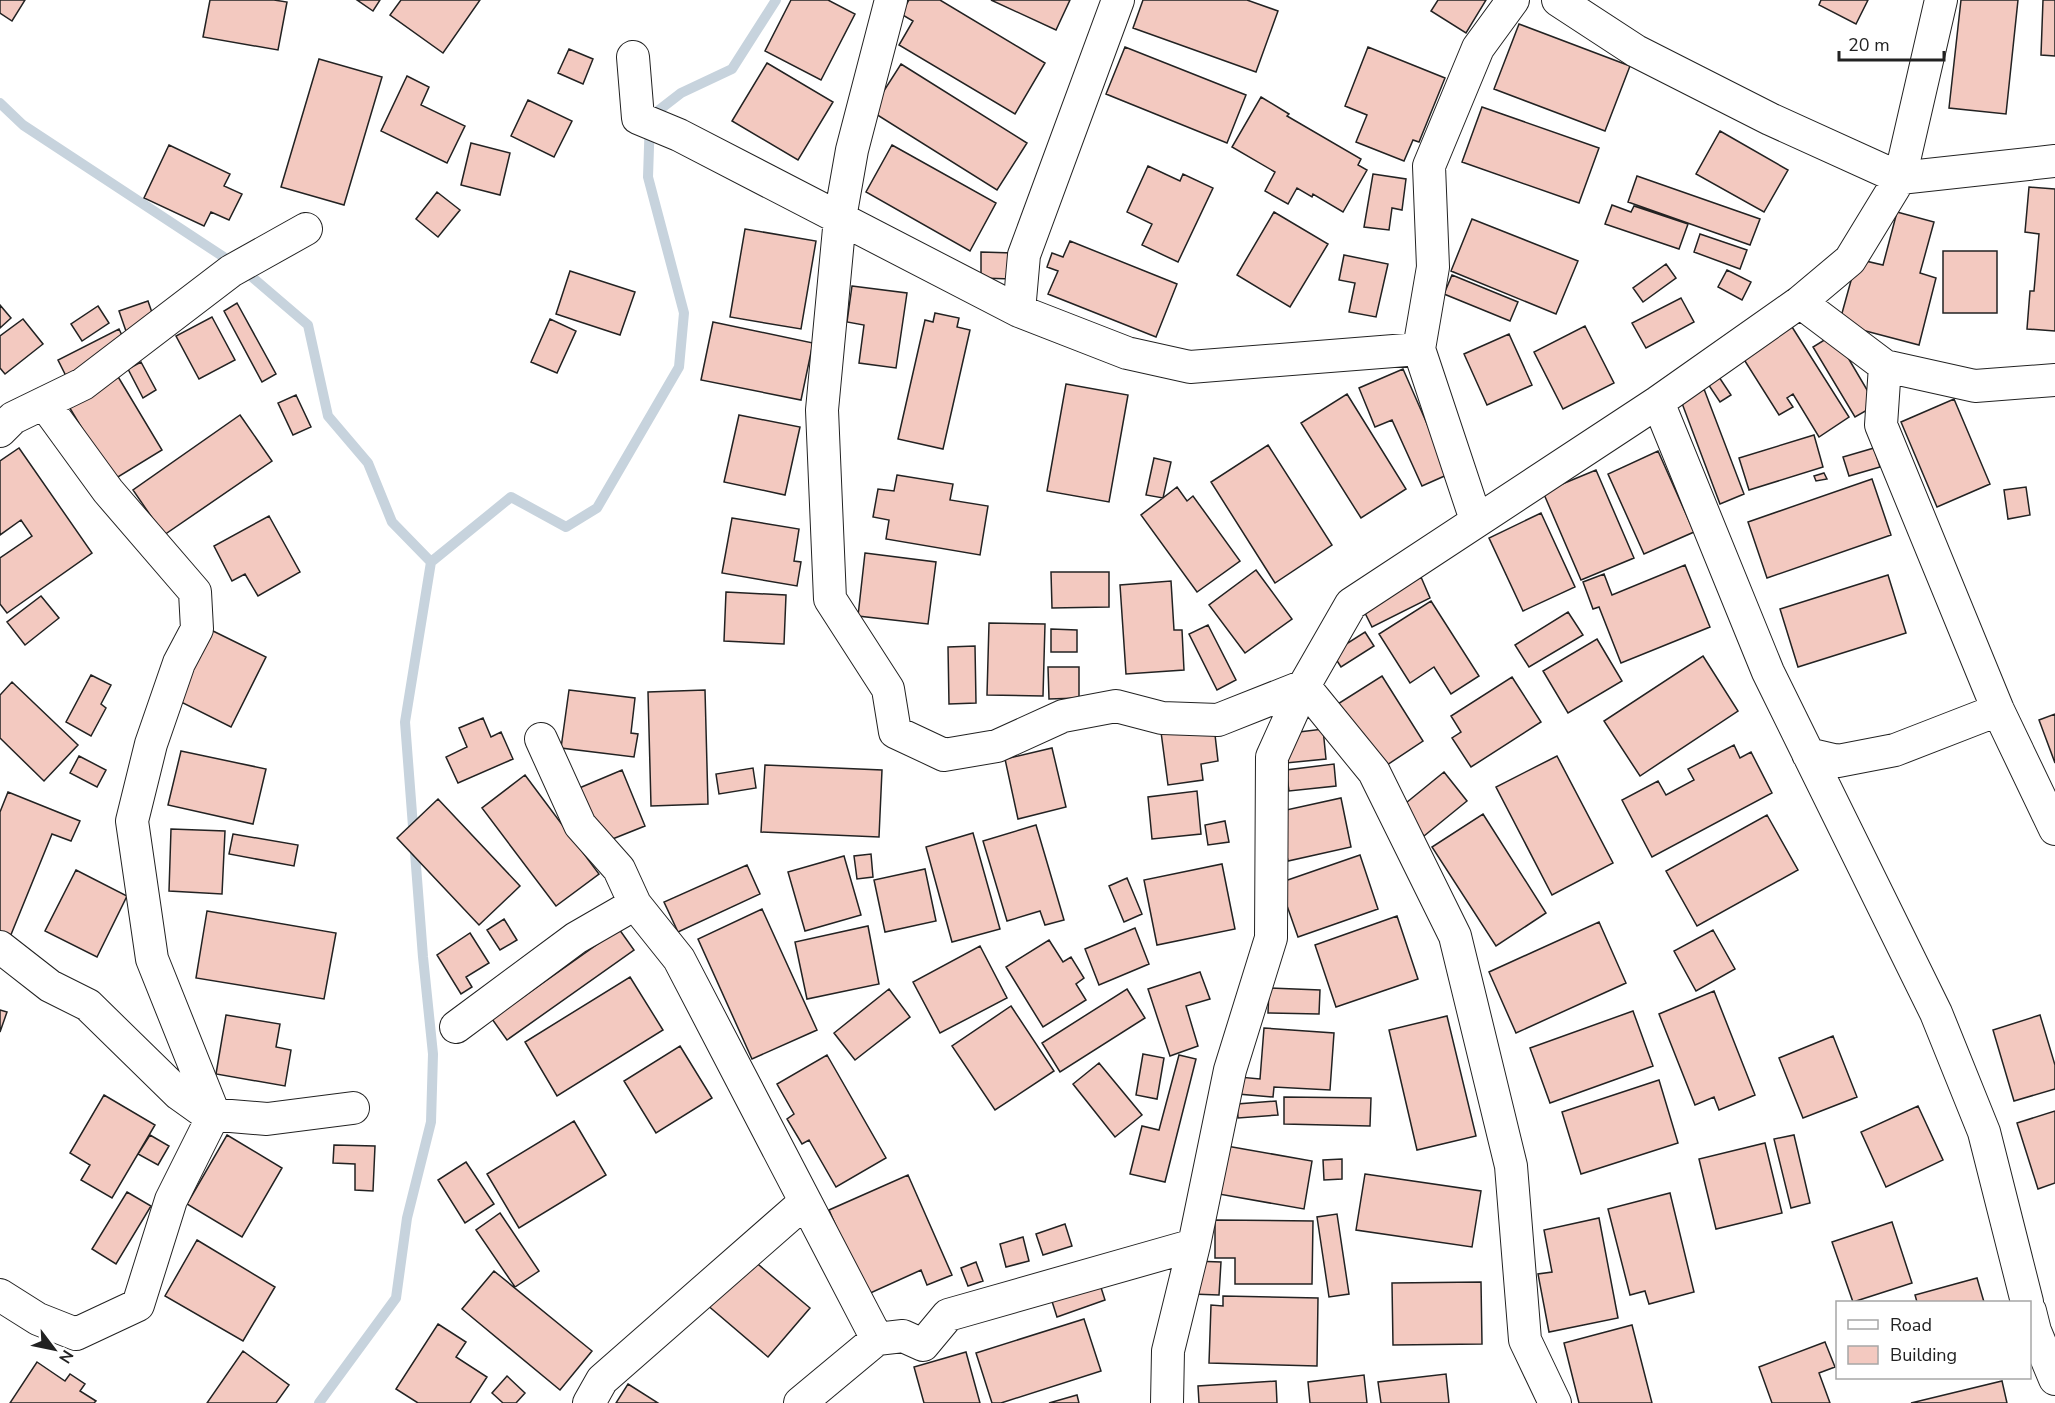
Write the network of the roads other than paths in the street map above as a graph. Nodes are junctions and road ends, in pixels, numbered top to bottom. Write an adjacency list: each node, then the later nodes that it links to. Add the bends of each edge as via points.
1 (891, 0): 9 (street, via 852,150)
2 (1118, 0): 12 (street, via 1024,255)
3 (1513, 0): 13 (street, via 1478,48 1429,166 1433,267)
4 (1558, 0): 8 (street, via 1636,51 1770,119)
5 (1941, 0): 8 (street)
6 (633, 57): 9 (street, via 638,118)
7 (2055, 161): 8 (street)
8 (1900, 178): 11 (street, via 1850,260)
9 (840, 218): 12 (street); 20 (street, via 822,410 830,599 888,689 895,732 944,755 997,746 1063,716 1116,706 1162,718 1218,720)
10 (306, 229): 17 (street, via 231,271 83,384)
11 (1800, 302): 14 (street); 16 (street)
12 (1019, 311): 13 (street, via 1127,353 1190,367)
13 (1419, 349): 19 (street)
14 (1885, 366): 15 (street, via 1975,386); 21 (street, via 1881,426)
15 (2055, 380)
16 (1658, 402): 19 (street); 23 (street, via 1768,672)
17 (44, 403): 18 (street); 29 (street, via 108,491 195,592 197,629 179,663 151,744 132,821 152,959)
18 (4, 414)
19 (1476, 520): 20 (street, via 1351,604)
20 (1304, 686): 31 (street, via 1272,757 1271,938 1230,1070); 40 (street, via 1374,772 1455,936 1511,1166 1525,1340)
21 (1998, 710): 23 (street, via 1895,750 1838,761); 24 (street)
22 (541, 739): 25 (street, via 580,825 619,869)
23 (1808, 754): 33 (street, via 1936,1013 1984,1132)
24 (2055, 829)
25 (635, 904): 27 (street, via 576,938); 30 (street, via 679,959)
26 (0, 947): 29 (street, via 50,986 88,1005 179,1094 207,1114)
27 (456, 1027)
28 (353, 1108): 29 (street, via 267,1119)
29 (214, 1114): 32 (street, via 171,1200 138,1305 76,1334 38,1319)
30 (805, 1202): 35 (street); 37 (street, via 602,1380)
31 (1194, 1245): 35 (street, via 948,1316 923,1345 903,1336); 39 (street, via 1168,1351)
32 (0, 1295)
33 (2027, 1301)
34 (2031, 1315): 36 (street)
35 (877, 1339): 38 (street)
36 (2055, 1378)
37 (589, 1403)
38 (800, 1403)
39 (1167, 1403)
40 (1555, 1403)

